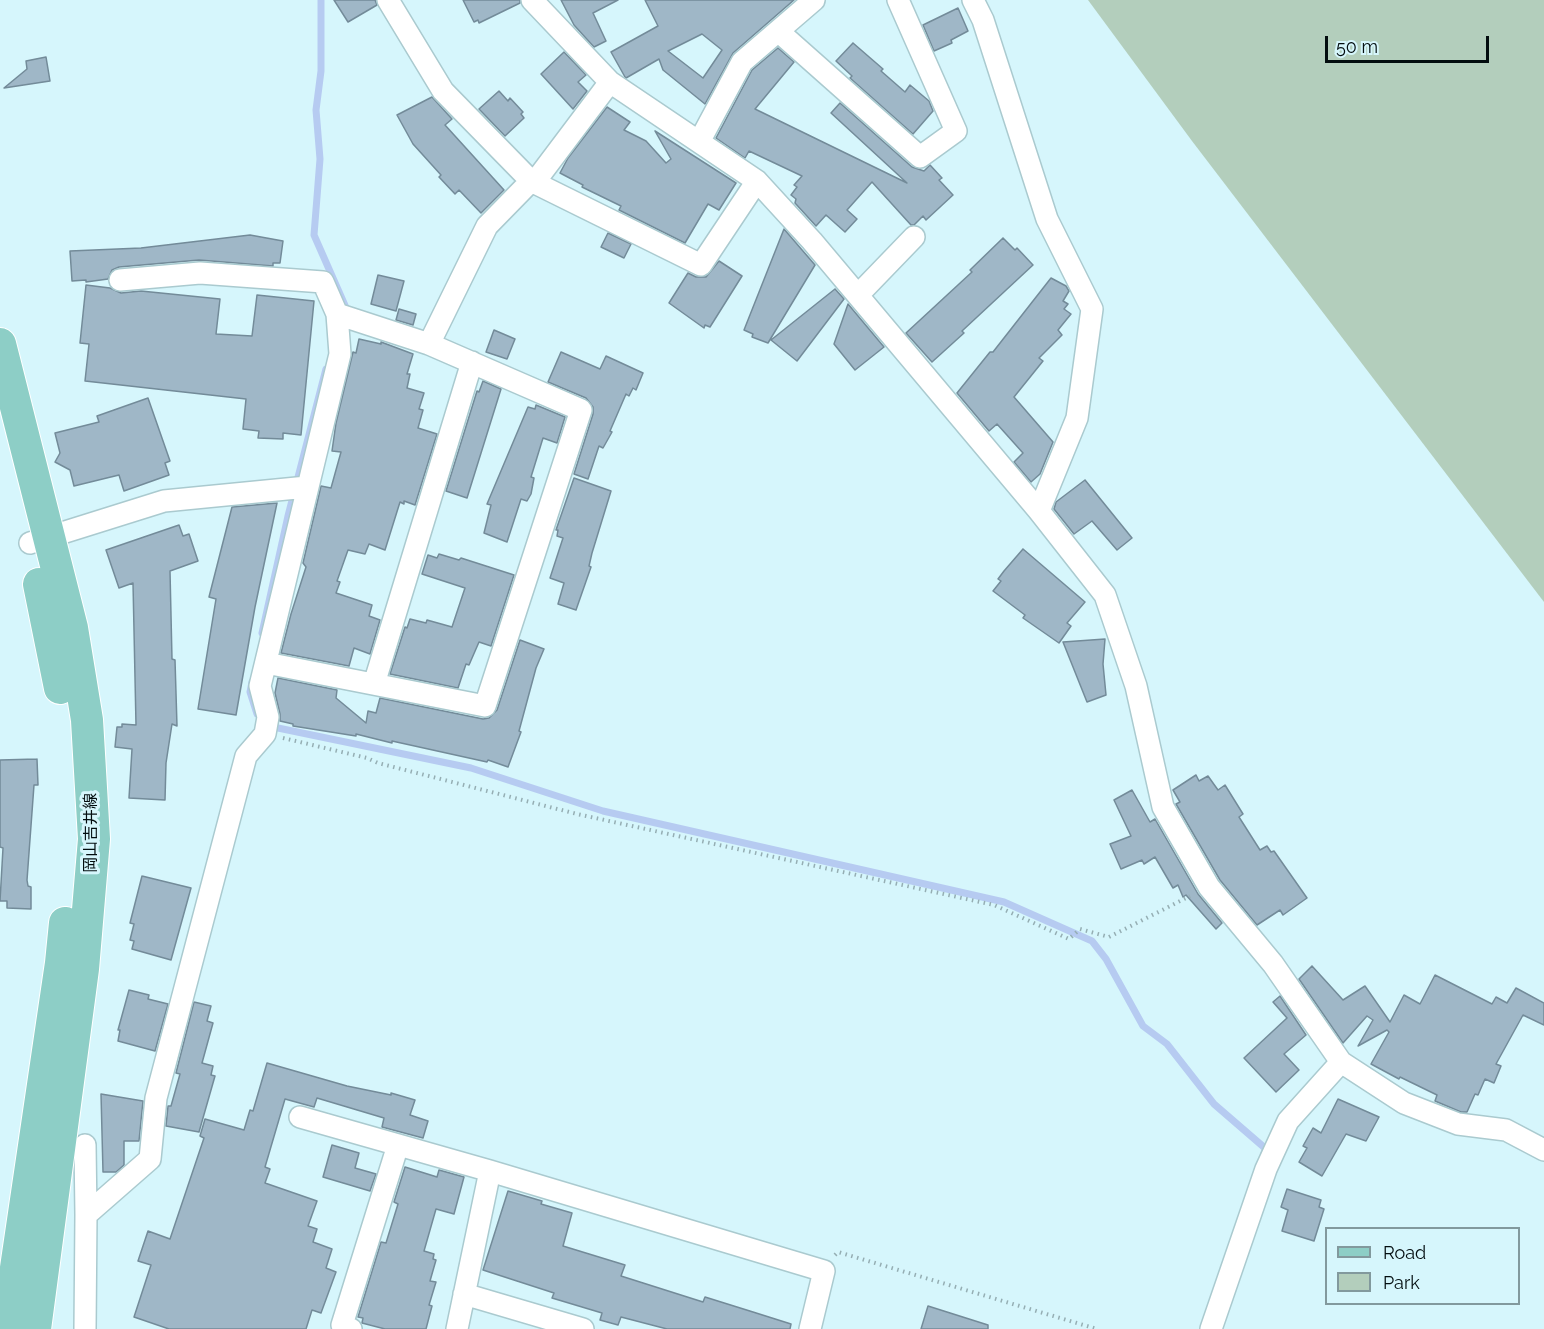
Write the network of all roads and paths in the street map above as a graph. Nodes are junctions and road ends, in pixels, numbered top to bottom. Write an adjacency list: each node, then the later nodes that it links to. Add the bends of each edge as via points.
1 (388, 0): 9 (street, via 442,91)
2 (532, 0): 7 (street)
3 (814, 0): 6 (street)
4 (898, 0): 6 (street, via 956,131 920,157)
5 (973, 0): 20 (street, via 983,20 1047,219 1092,309 1077,418)
6 (778, 31): 8 (street, via 742,63)
7 (610, 82): 8 (street); 9 (street, via 540,175)
8 (699, 142): 10 (street)
9 (531, 181): 10 (street, via 701,266); 16 (street, via 487,226)
10 (757, 181): 13 (street)
11 (914, 237): 13 (street)
12 (120, 280): 14 (street, via 200,273 324,282)
13 (858, 295): 20 (street)
14 (337, 314): 16 (street); 19 (street, via 340,354)
15 (0, 344): 21 (main road, 岡山吉井線)
16 (429, 344): 17 (street)
17 (472, 362): 23 (street); 23 (street, via 581,410 485,706)
18 (0, 430): 21 (main road, 岡山吉井線)
19 (307, 487): 21 (street, via 164,501); 22 (street)
20 (1039, 511): 25 (street, via 1105,595 1136,686 1163,807)
21 (39, 539): 35 (main road, 岡山吉井線, via 45,606 68,728 72,838 61,963); 36 (main road, 岡山吉井線, via 72,628 87,720 94,839 83,969)
22 (266, 663): 23 (street); 24 (street, via 260,686 268,717)
23 (374, 684)
24 (265, 734): 25 (path, via 577,814 994,904 1069,939 1080,928 1110,937); 32 (street, via 246,756 156,1098 150,1159)
25 (1209, 886): 26 (street, via 1273,964)
26 (1341, 1062): 30 (street, via 1404,1103 1458,1124 1506,1130); 43 (street, via 1288,1121 1266,1169)
27 (300, 1117): 29 (street)
28 (85, 1145): 32 (street)
29 (398, 1145): 31 (street); 38 (street, via 342,1325)
30 (1544, 1150)
31 (490, 1171): 33 (street); 34 (street)
32 (86, 1215): 37 (street)
33 (824, 1270): 41 (street); 42 (path, via 838,1252)
34 (464, 1294): 39 (street); 40 (street)
35 (7, 1329)
36 (35, 1329)
37 (85, 1329)
38 (351, 1329)
39 (456, 1329)
40 (583, 1329)
41 (810, 1329)
42 (1097, 1329)
43 (1211, 1329)

